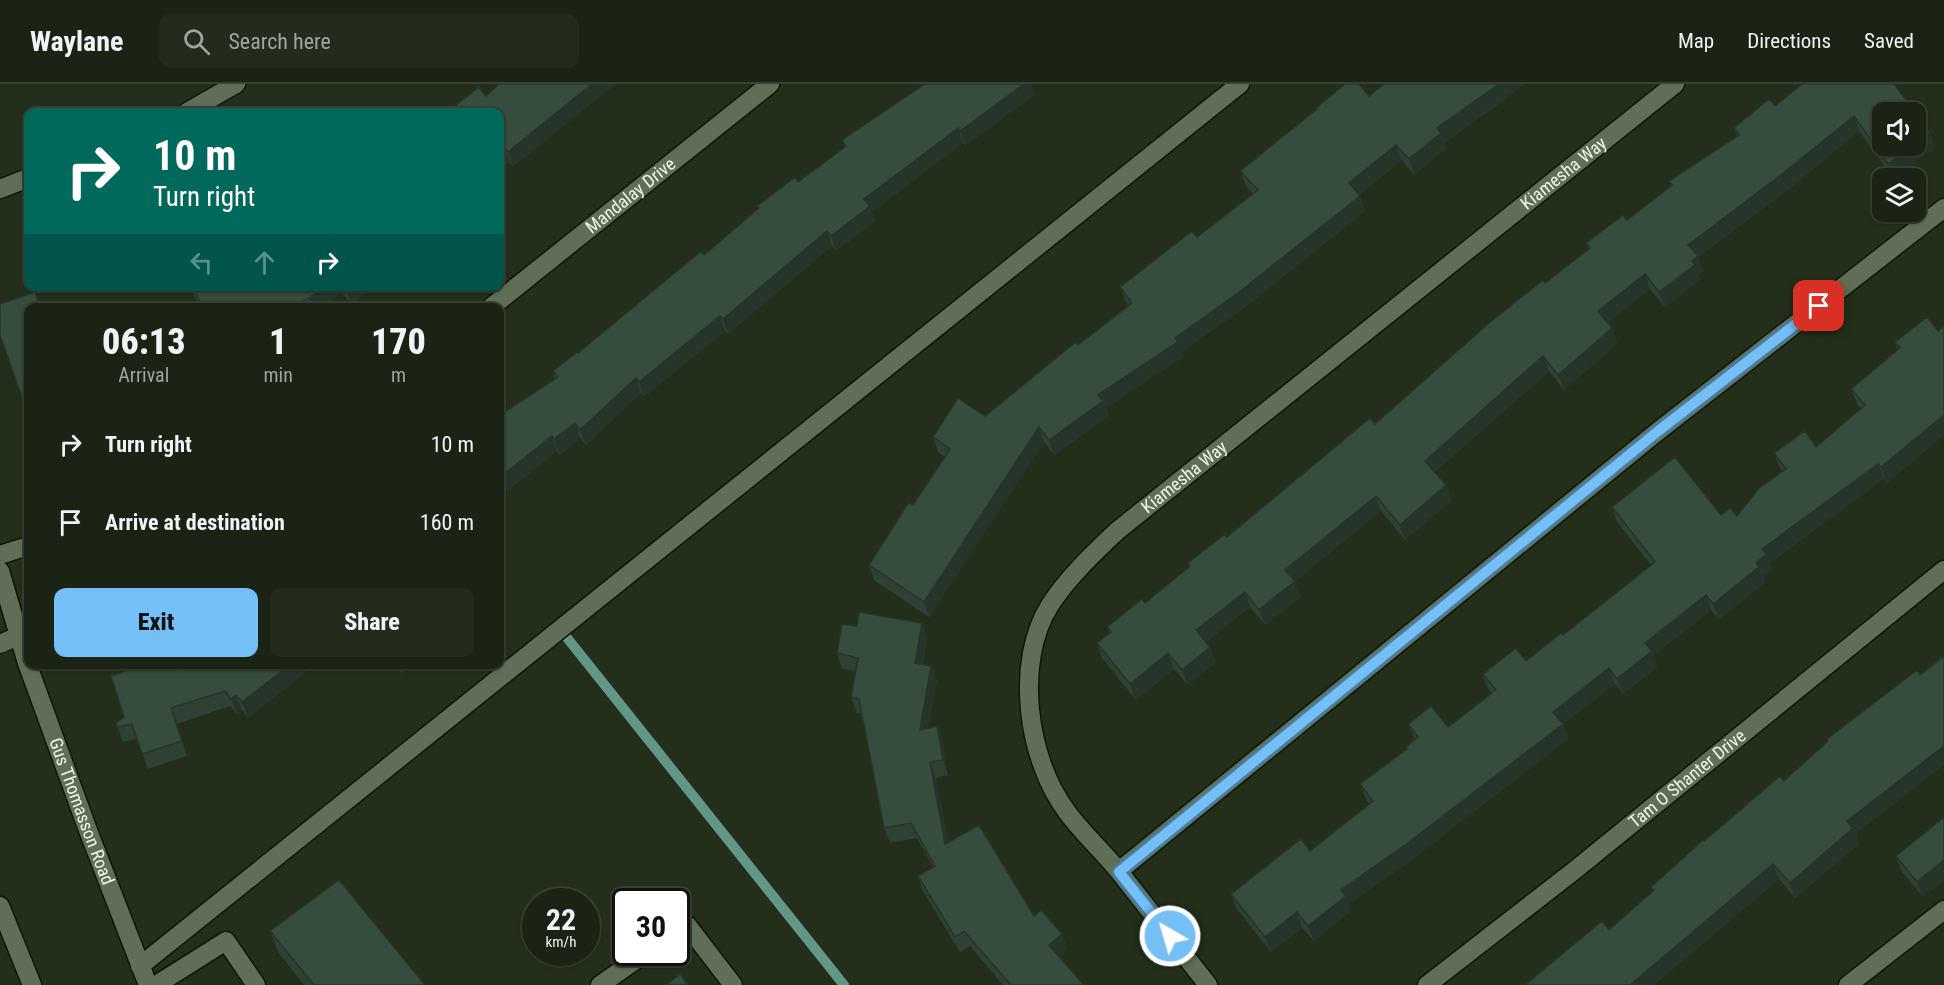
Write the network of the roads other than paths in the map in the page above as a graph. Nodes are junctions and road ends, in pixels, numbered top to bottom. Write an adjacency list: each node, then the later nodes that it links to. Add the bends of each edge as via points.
1 (236, 84): 5 (street)
2 (770, 84): 9 (street, Mandalay Drive)
3 (1239, 84): 21 (street)
4 (1675, 84): 17 (street, Kiamesha Way, via 1118,531 1081,566 1050,605 1034,641 1029,688 1032,733 1045,776 1066,811)
5 (194, 108)
6 (24, 180): 7 (street)
7 (0, 189)
8 (1944, 208): 17 (street, via 1657,432)
9 (496, 303)
10 (24, 547): 11 (street)
11 (0, 555)
12 (1944, 570): 30 (street, Tam O Shanter Drive)
13 (0, 571): 14 (street, Gus Thomasson Road)
14 (23, 632): 15 (street)
15 (0, 644)
16 (35, 669): 21 (street, Gus Thomasson Road, via 89,833)
17 (1119, 872): 29 (street, Kiamesha Way)
18 (0, 906): 23 (street)
19 (1944, 910): 31 (street)
20 (690, 929): 28 (street)
21 (140, 966): 24 (street, Gus Thomasson Road)
22 (627, 966): 27 (street)
23 (32, 985)
24 (148, 985)
25 (156, 985): 26 (street, via 226,941)
26 (256, 985)
27 (600, 985)
28 (733, 985)
29 (1208, 985)
30 (1427, 985)
31 (1848, 985)

